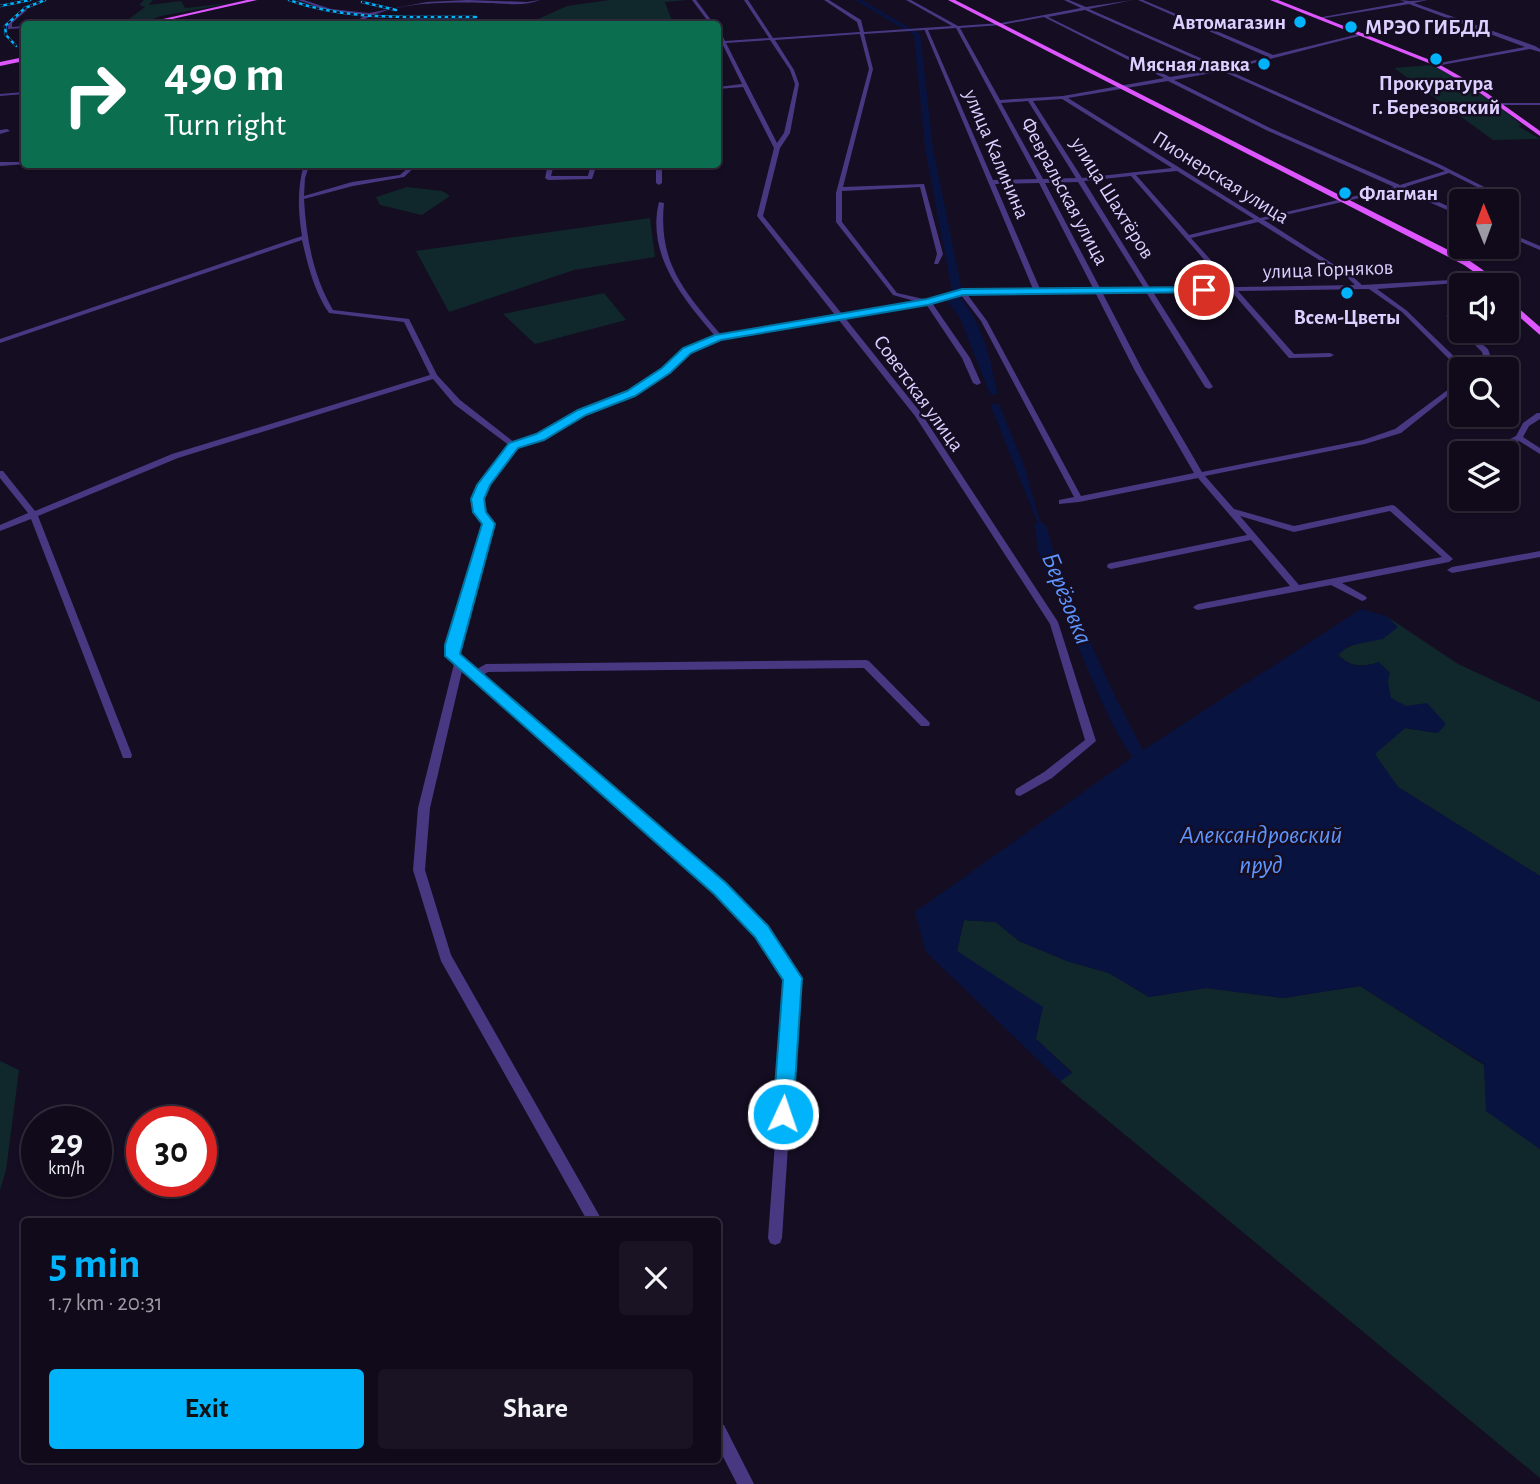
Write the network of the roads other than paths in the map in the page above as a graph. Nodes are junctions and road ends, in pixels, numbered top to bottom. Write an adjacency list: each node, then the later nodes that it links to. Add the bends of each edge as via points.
1 (254, 0): 22 (main road)
2 (300, 0): 19 (street, via 330,10)
3 (695, 0): 24 (street)
4 (746, 0): 32 (street, Советская улица)
5 (826, 0): 29 (street, via 859,21)
6 (908, 0): 27 (street)
7 (951, 0): 25 (main road)
8 (1066, 0): 17 (street)
9 (1131, 0): 17 (street)
10 (1140, 0): 36 (street)
11 (1273, 0): 21 (main road)
12 (1402, 0): 16 (street)
13 (1426, 0): 16 (street)
14 (471, 1): 15 (street); 19 (street, via 424,1 383,7)
15 (536, 1)
16 (1410, 3): 21 (street); 34 (street)
17 (1085, 9): 20 (street); 40 (street)
18 (25, 10): 26 (street, via 10,27)
19 (369, 14): 23 (street)
20 (1044, 16): 25 (street); 41 (street)
21 (1319, 18): 30 (main road)
22 (158, 21)
23 (358, 21)
24 (710, 21)
25 (1001, 24): 27 (street); 44 (main road)
26 (21, 27)
27 (957, 27): 28 (street); 49 (street, Февральская улица)
28 (927, 31): 29 (street); 66 (street, улица Калинина)
29 (864, 34): 32 (street); 69 (street, via 871,69)
30 (1361, 34): 36 (street); 39 (main road)
31 (721, 37): 33 (street)
32 (773, 39): 33 (street); 53 (street, Советская улица, via 797,83 787,133)
33 (724, 42): 42 (street)
34 (1533, 47): 35 (street); 39 (street)
35 (1540, 48)
36 (1271, 56): 40 (street, via 1272,60)
37 (21, 60): 38 (main road)
38 (0, 64)
39 (1436, 65): 50 (main road)
40 (1222, 71): 41 (street); 62 (street)
41 (1167, 80): 44 (street); 68 (street)
42 (745, 85): 43 (street); 53 (street)
43 (721, 88)
44 (1118, 88): 47 (street); 72 (main road)
45 (21, 93): 46 (street)
46 (0, 95)
47 (1063, 97): 48 (street); 61 (street, Пионерская улица)
48 (1030, 100): 49 (street); 64 (street, улица Шахтёров)
49 (998, 102): 65 (street, Февральская улица)
50 (1500, 104): 51 (street); 52 (main road)
51 (1540, 104)
52 (1540, 134)
53 (777, 148): 92 (street, Советская улица, via 760,216)
54 (0, 164): 55 (street)
55 (21, 164)
56 (305, 168): 71 (street)
57 (411, 168): 71 (street, via 402,176)
58 (550, 168): 59 (street, via 548,178 590,178)
59 (593, 168)
60 (659, 168): 67 (street)
61 (1179, 169): 63 (street); 75 (street, Пионерская улица)
62 (1447, 172): 68 (street); 70 (street)
63 (1133, 175): 64 (street); 77 (street)
64 (1081, 180): 65 (street); 88 (street, улица Шахтёров)
65 (1041, 181): 66 (street); 87 (street, Февральская улица)
66 (992, 182): 86 (street, улица Калинина)
67 (659, 183)
68 (1399, 187): 72 (street); 74 (street)
69 (841, 189): 80 (street, via 922,185 940,254); 90 (street, via 839,222 855,246 895,294)
70 (1484, 189)
71 (302, 198): 76 (street)
72 (1343, 200): 75 (street); 81 (main road)
73 (661, 203): 94 (street, via 667,269)
74 (1449, 209)
75 (1261, 221): 77 (street); 83 (street, Пионерская улица)
76 (306, 237): 95 (street); 100 (street, via 318,293 331,312 407,320)
77 (1186, 237): 85 (street)
78 (1519, 239): 79 (street)
79 (1540, 248)
80 (936, 262)
81 (1481, 273)
82 (1449, 284): 84 (street, улица Горняков)
83 (1360, 287): 84 (street, улица Горняков); 85 (street, улица Горняков)
84 (1371, 287): 98 (street, via 1404,311)
85 (1231, 289): 88 (street, улица Горняков); 97 (street, via 1292,356)
86 (1037, 290): 87 (street, улица Горняков); 89 (street, улица Горняков)
87 (1097, 290): 88 (street, улица Горняков); 110 (street, Февральская улица)
88 (1150, 291): 102 (street, улица Шахтёров)
89 (962, 292): 90 (street, улица Горняков); 111 (street, via 984,321)
90 (928, 302): 92 (street, улица Горняков); 101 (street)
91 (1519, 312): 93 (main road)
92 (838, 315): 94 (street, улица Горняков); 128 (street, Советская улица, via 918,415 1055,624 1091,741)
93 (1540, 332)
94 (719, 337): 107 (street, улица Горняков, via 687,351 631,393)
95 (0, 341)
96 (1476, 343): 99 (street)
97 (1330, 355)
98 (1450, 357)
99 (1487, 357)
100 (434, 376): 107 (street, via 457,402); 114 (street, via 175,456)
101 (977, 383)
102 (1209, 387)
103 (1449, 391): 110 (street, via 1398,431 1365,442)
104 (1540, 415): 105 (street, via 1526,425)
105 (1519, 438): 106 (street); 108 (street)
106 (1513, 441)
107 (513, 446): 124 (street, via 478,499 488,524 453,645 452,656)
108 (1540, 452)
109 (0, 473): 114 (street)
110 (1199, 474): 111 (street); 113 (street, Февральская улица)
111 (1079, 499): 112 (street)
112 (1062, 502)
113 (1231, 512): 116 (street, Февральская улица); 120 (street, via 1294,529 1392,508 1449,559)
114 (33, 514): 115 (street); 127 (street)
115 (0, 528)
116 (1252, 537): 118 (street); 121 (street, Февральская улица)
117 (1540, 554): 119 (street)
118 (1111, 566)
119 (1452, 570)
120 (1332, 581): 121 (street); 122 (street)
121 (1296, 587): 123 (street)
122 (1362, 598)
123 (1198, 607)
124 (459, 664): 125 (street); 129 (street, via 425,808 419,870 445,957)
125 (475, 675): 126 (street, via 486,668 866,664); 130 (street, via 720,888 762,932 793,978)
126 (925, 723)
127 (127, 755)
128 (1020, 792)
129 (594, 1218)
130 (775, 1238)
131 (721, 1437): 132 (street)
132 (746, 1484)

